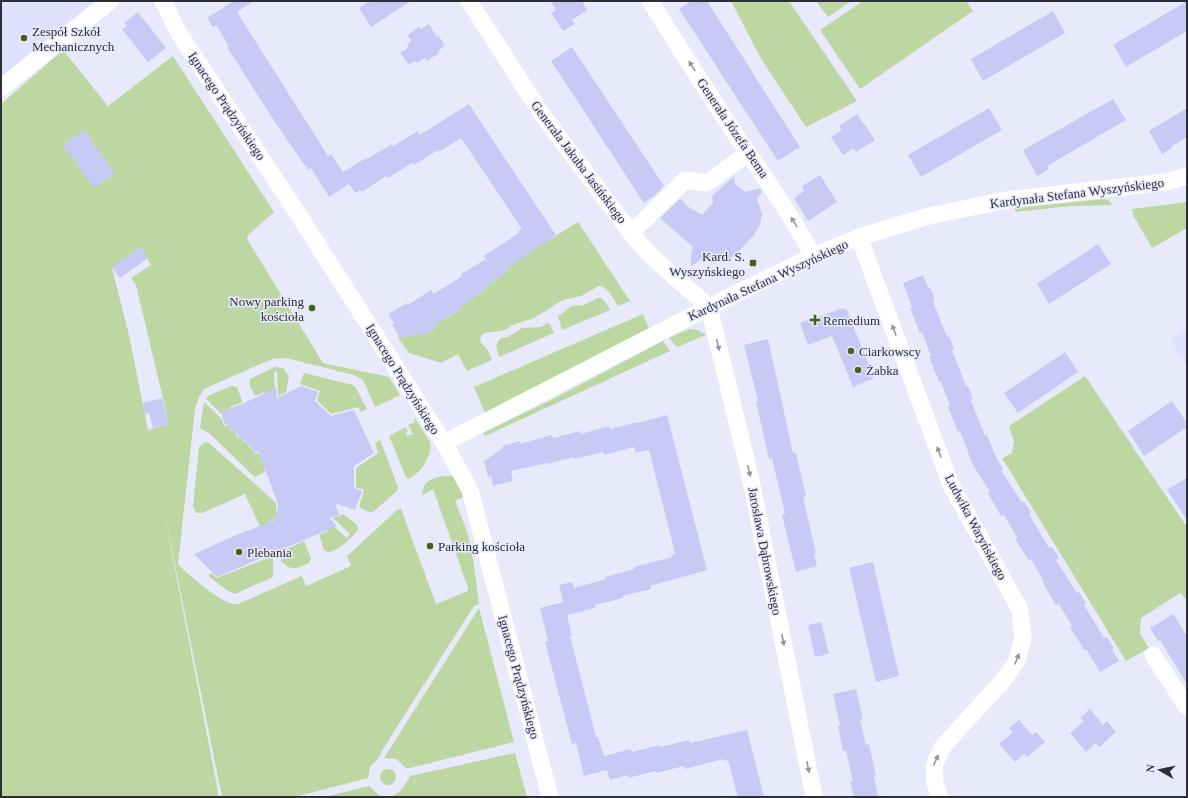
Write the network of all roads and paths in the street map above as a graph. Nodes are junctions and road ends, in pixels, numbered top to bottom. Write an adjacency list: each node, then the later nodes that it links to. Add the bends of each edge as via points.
1 (110, 1): 5 (street)
2 (163, 1): 12 (street, Ignacego Prądzyńskiego, via 178,32)
3 (468, 1): 8 (street, Generała Jakuba Jasińskiego, via 541,113)
4 (650, 1): 6 (street, Generała Józefa Bema, one-way to 4)
5 (1, 88)
6 (748, 153): 8 (street, via 707,183 685,180); 10 (street, Generała Józefa Bema, one-way to 6, via 770,184)
7 (1187, 176): 9 (street, Kardynała Stefana Wyszyńskiego, via 1166,182 1006,200 929,216)
8 (631, 233): 11 (street, Generała Jakuba Jasińskiego, via 651,256)
9 (860, 237): 10 (street, Kardynała Stefana Wyszyńskiego); 17 (street, Ludwika Waryńskiego, one-way to 9, via 934,766 943,746 1001,683 1017,661 1023,638 1020,610 951,486)
10 (813, 256): 11 (street, Kardynała Stefana Wyszyńskiego)
11 (708, 307): 12 (street, Kardynała Stefana Wyszyńskiego); 16 (street, Jarosława Dąbrowskiego, one-way to 16, via 751,480)
12 (444, 443): 15 (street, Ignacego Prądzyńskiego, via 470,490)
13 (1153, 655): 14 (street)
14 (1187, 707)
15 (550, 797)
16 (814, 797)
17 (940, 797)

